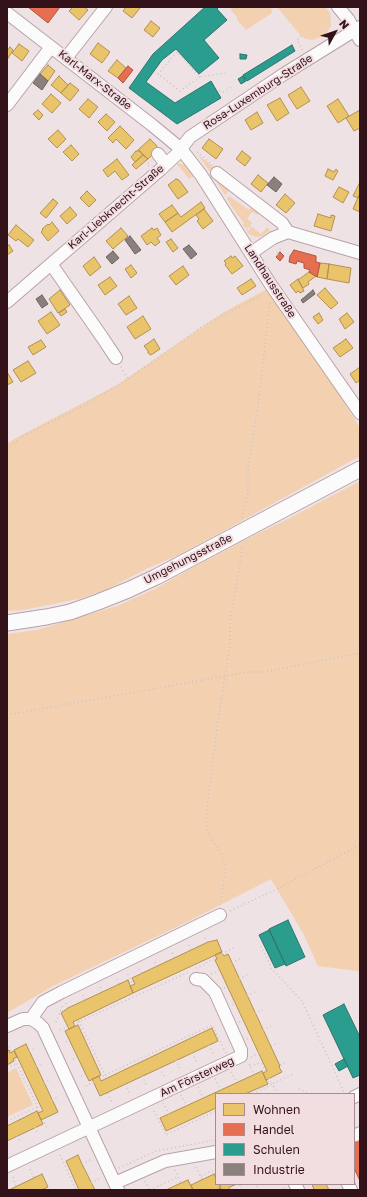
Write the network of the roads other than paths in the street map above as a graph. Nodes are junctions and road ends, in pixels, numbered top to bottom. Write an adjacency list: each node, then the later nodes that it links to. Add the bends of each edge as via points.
1 (106, 7): 6 (street)
2 (338, 7): 4 (street)
3 (7, 13): 5 (street, Karl-Marx-Straße)
4 (358, 33): 8 (street, Rosa-Luxemburg-Straße, via 284,74 190,137)
5 (52, 47): 6 (street, Karl-Marx-Straße); 7 (street)
6 (66, 58): 8 (street, Karl-Marx-Straße)
7 (7, 105)
8 (181, 149): 10 (street, Karl-Liebknecht-Straße); 13 (street, Landhausstraße, via 201,175)
9 (154, 156): 10 (street)
10 (166, 164): 15 (street, Karl-Liebknecht-Straße)
11 (217, 173): 12 (street, via 282,223)
12 (288, 232): 13 (street, via 272,238); 14 (street)
13 (251, 253): 18 (street, Landhausstraße, via 288,311)
14 (360, 253)
15 (51, 264): 16 (street, Karl-Liebknecht-Straße); 17 (street)
16 (7, 302)
17 (116, 358)
18 (360, 413)
19 (360, 469): 20 (main road, Umgehungsstraße, via 128,590 70,612)
20 (7, 623)
21 (216, 918): 23 (street, via 43,1002)
22 (196, 979): 25 (street, Am Försterweg, via 203,980 215,992 241,1050 241,1056)
23 (31, 1019): 24 (street, via 23,1019); 25 (street, via 43,1028)
24 (7, 1026)
25 (90, 1128): 27 (street, Am Försterweg); 28 (street)
26 (215, 1152): 28 (street, via 165,1161)
27 (7, 1166)
28 (117, 1187)

